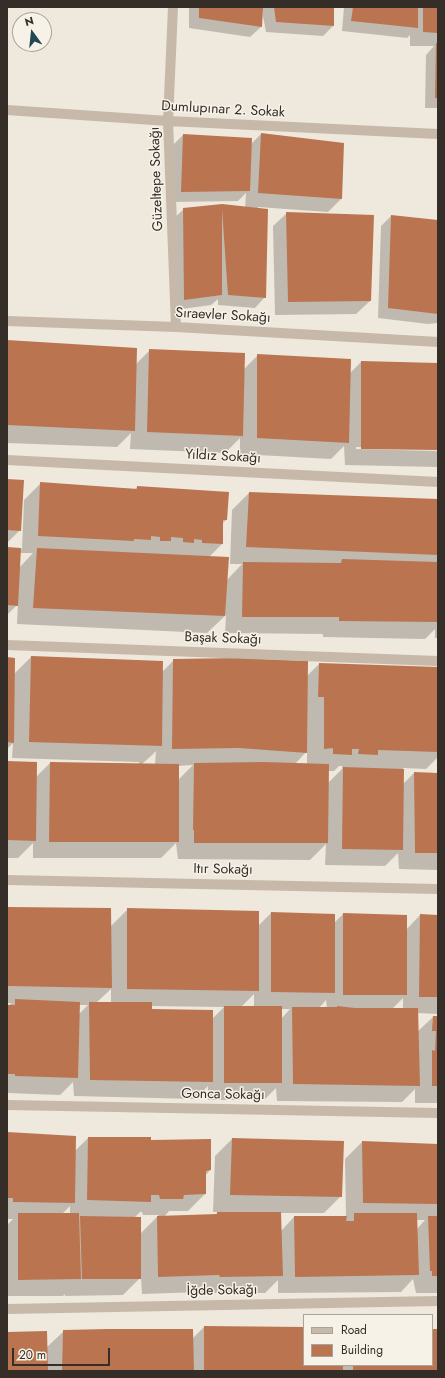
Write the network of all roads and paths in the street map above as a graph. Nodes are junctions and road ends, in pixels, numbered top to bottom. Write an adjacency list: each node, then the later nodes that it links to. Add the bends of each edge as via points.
1 (173, 7): 3 (street, Güzeltepe Sokağı)
2 (7, 110): 3 (street, Dumlupınar 2. Sokak)
3 (168, 122): 4 (street, Dumlupınar 2. Sokak); 6 (street, Güzeltepe Sokağı)
4 (438, 134)
5 (7, 321): 6 (street, Sıraevler Sokağı)
6 (176, 327): 7 (street, Sıraevler Sokağı)
7 (438, 342)
8 (7, 460): 9 (street, Yıldız Sokağı)
9 (438, 482)
10 (7, 645): 11 (street, Başak Sokağı)
11 (438, 661)
12 (7, 880): 13 (street, Itır Sokağı)
13 (438, 889)
14 (7, 1105): 15 (street, Gonca Sokağı)
15 (438, 1113)
16 (438, 1301): 17 (street, İğde Sokağı)
17 (7, 1309)

